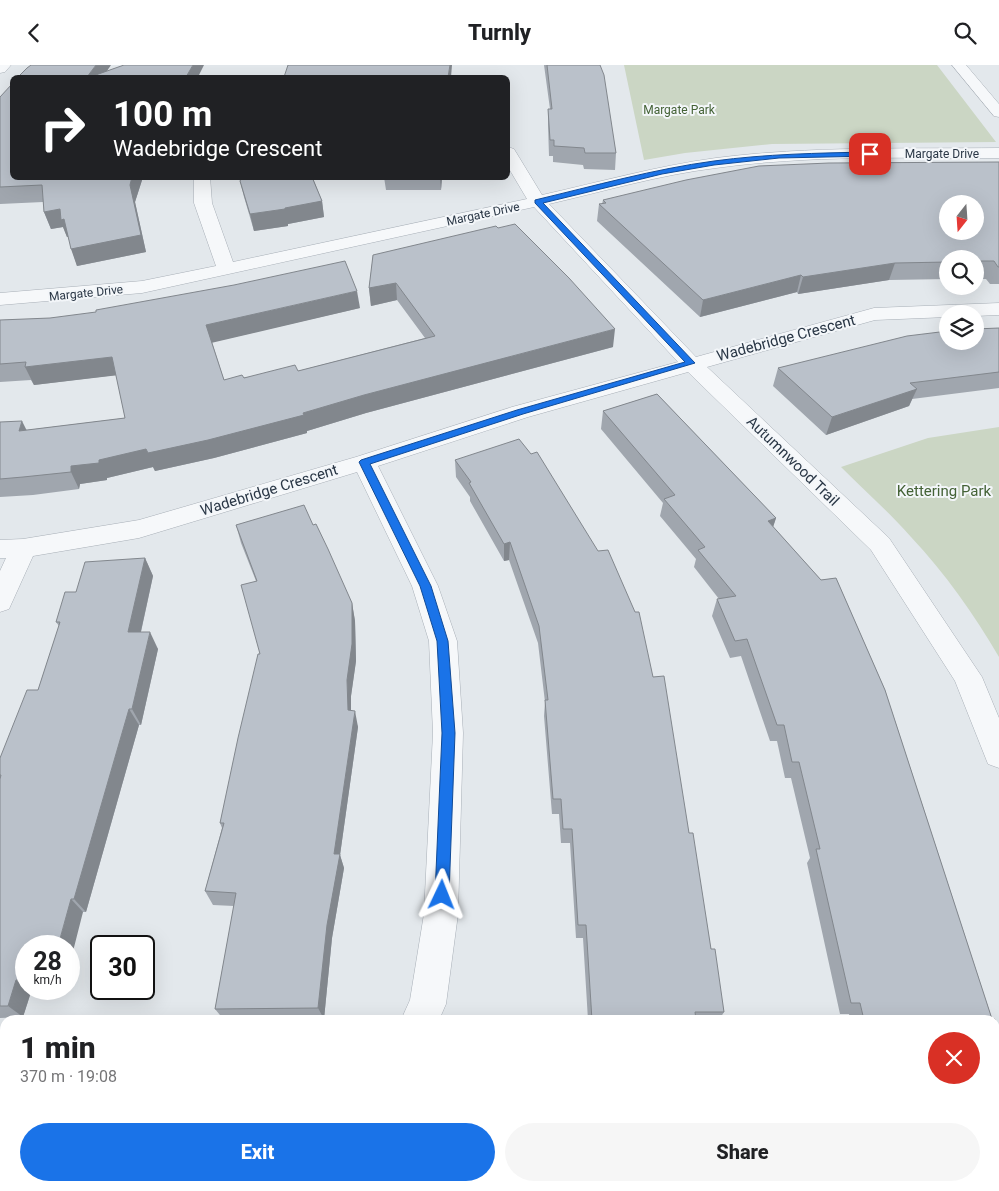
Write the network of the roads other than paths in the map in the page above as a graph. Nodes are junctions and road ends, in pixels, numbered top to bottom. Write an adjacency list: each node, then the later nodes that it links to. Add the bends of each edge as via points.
1 (4, 65): 3 (street)
2 (959, 65): 4 (street)
3 (0, 69)
4 (999, 113)
5 (999, 153): 8 (street, Margate Drive, via 761,157 662,172)
6 (510, 156): 8 (street, Autumnwood Trail)
7 (202, 180): 9 (street, via 203,203)
8 (538, 202): 9 (street, Margate Drive); 12 (street, Autumnwood Trail)
9 (226, 269): 10 (street, Margate Drive, via 142,287)
10 (0, 299)
11 (999, 309): 12 (street, Wadebridge Crescent, via 874,314)
12 (691, 363): 13 (street, Wadebridge Crescent, via 520,412); 16 (street, Autumnwood Trail, via 880,544 968,677)
13 (364, 462): 14 (street, Wadebridge Crescent, via 139,529); 17 (street, via 425,586 442,641 448,733 441,913 428,1004)
14 (11, 548): 15 (street)
15 (0, 602)
16 (999, 755)
17 (422, 1015)

